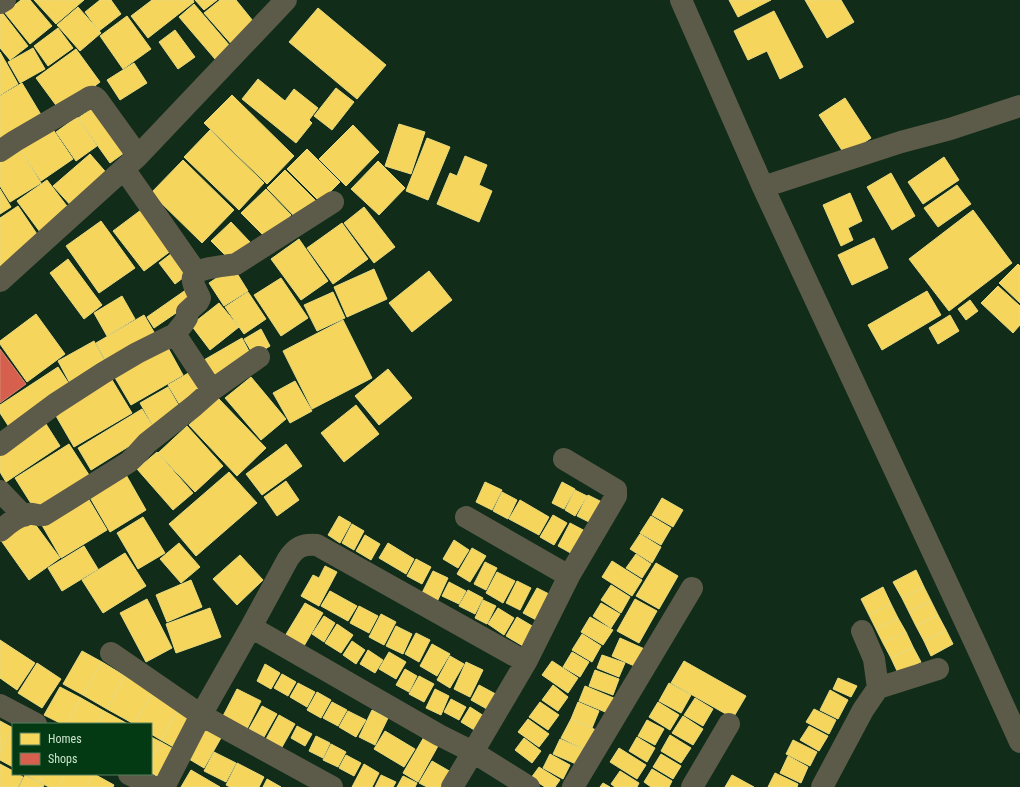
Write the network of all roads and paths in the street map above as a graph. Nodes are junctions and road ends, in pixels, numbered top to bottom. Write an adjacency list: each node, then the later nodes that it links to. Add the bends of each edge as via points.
1 (5, 0): 4 (street)
2 (286, 0): 7 (street)
3 (681, 0): 8 (street)
4 (0, 3)
5 (1020, 106): 8 (street)
6 (0, 151): 7 (street, via 93,96 98,99)
7 (131, 162): 10 (street); 11 (street)
8 (763, 188): 33 (street)
9 (334, 202): 10 (street, via 236,264)
10 (196, 272): 12 (street, via 193,282 200,298)
11 (0, 281)
12 (174, 334): 14 (street); 15 (street, via 91,381)
13 (259, 357): 14 (street)
14 (212, 390): 18 (street, via 146,443 129,462 44,514)
15 (0, 445)
16 (564, 459): 21 (street, via 616,490 612,504)
17 (0, 491): 18 (street)
18 (24, 516): 20 (street, via 16,518)
19 (466, 517): 21 (street)
20 (0, 531)
21 (569, 576): 26 (street)
22 (692, 588): 41 (street)
23 (252, 627): 26 (street, via 293,551 300,546 316,545); 30 (street); 34 (street)
24 (862, 631): 28 (street, via 874,659)
25 (111, 653): 30 (street)
26 (526, 662): 34 (street)
27 (938, 669): 28 (street)
28 (878, 688): 43 (street, via 863,710)
29 (0, 705): 31 (street)
30 (201, 715): 37 (street); 38 (street)
31 (34, 723)
32 (729, 724): 42 (street)
33 (1020, 742)
34 (473, 752): 39 (street); 40 (street)
35 (131, 775): 36 (street)
36 (153, 787)
37 (164, 787)
38 (332, 787)
39 (452, 787)
40 (529, 787)
41 (573, 787)
42 (692, 787)
43 (822, 787)

